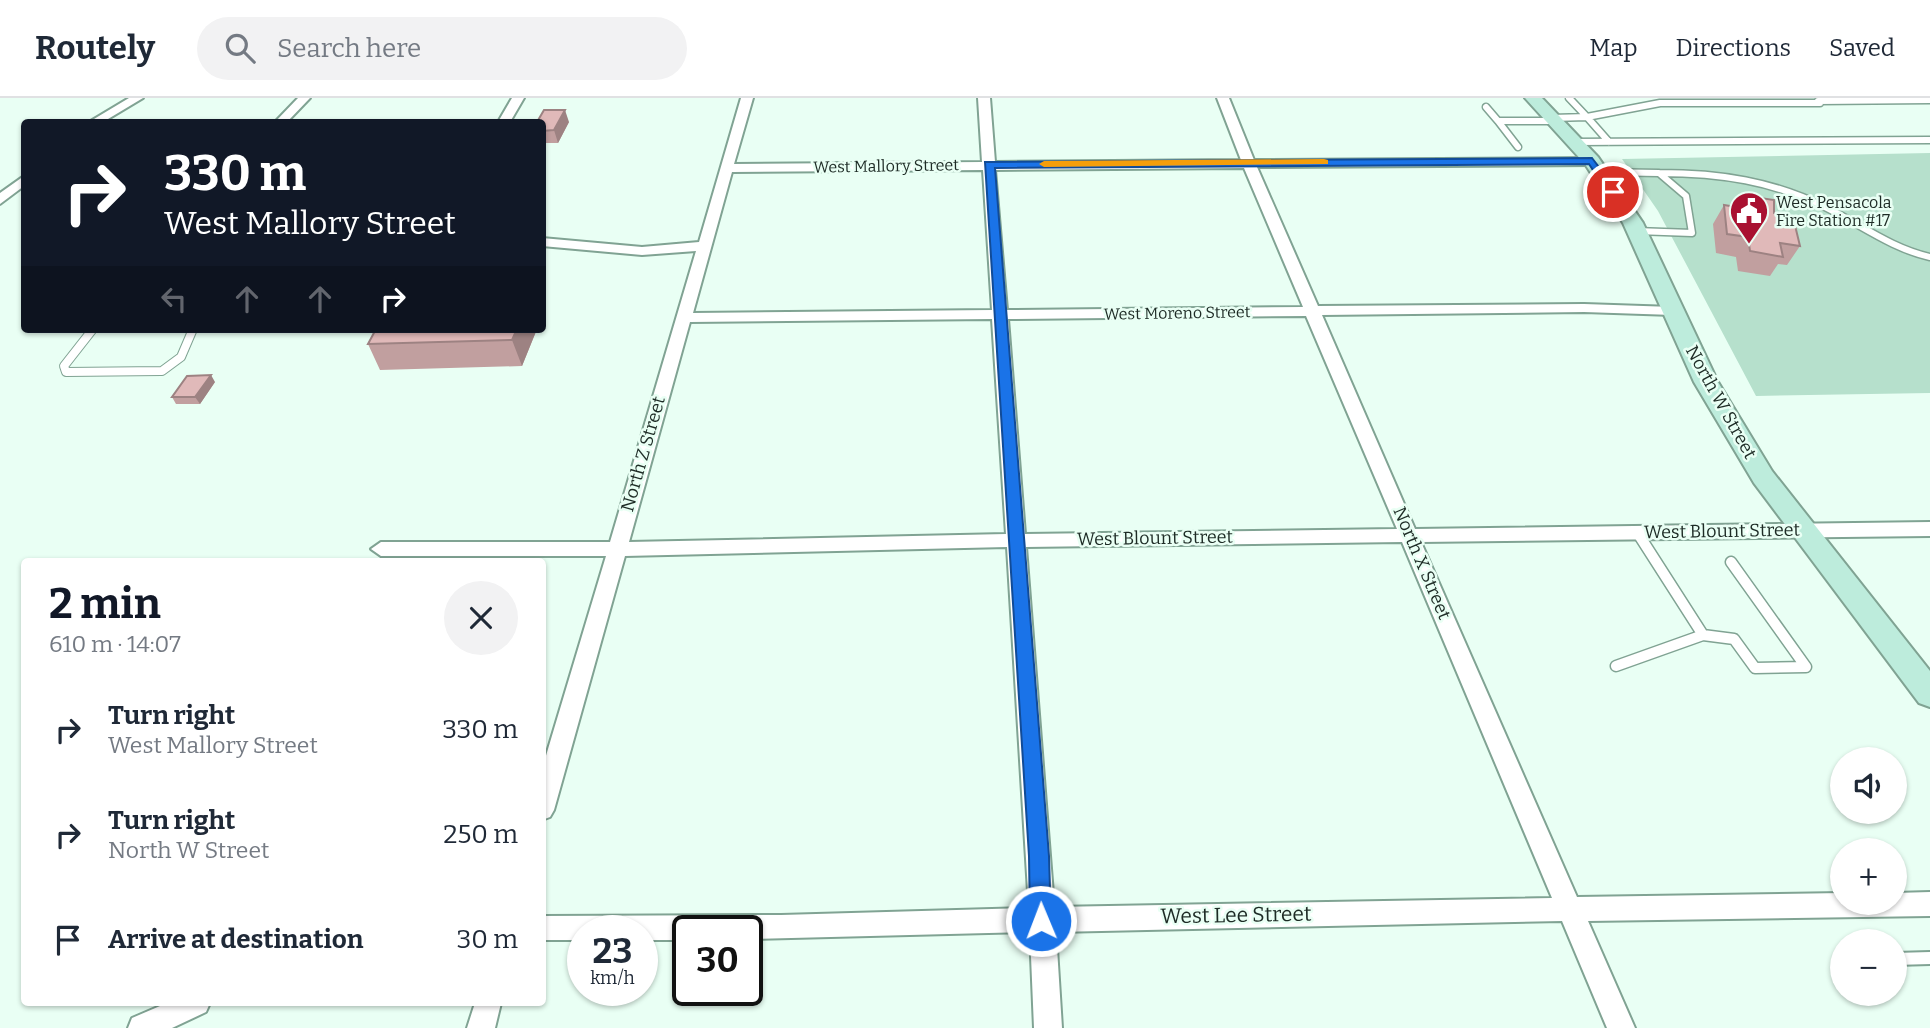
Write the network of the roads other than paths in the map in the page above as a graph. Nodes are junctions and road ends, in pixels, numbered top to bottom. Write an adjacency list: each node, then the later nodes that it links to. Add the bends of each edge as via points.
1 (137, 98): 13 (street)
2 (304, 98): 14 (street)
3 (518, 98): 15 (street)
4 (747, 98): 24 (street, North Z Street)
5 (984, 98): 23 (street)
6 (1223, 98): 22 (street, North X Street)
7 (1533, 98): 16 (main road, North W Street)
8 (1569, 98): 12 (lane)
9 (1817, 100): 10 (lane); 12 (lane, via 1660,103)
10 (1930, 100)
11 (1486, 107): 17 (lane)
12 (1587, 117): 16 (lane); 20 (lane)
13 (100, 119)
14 (284, 119)
15 (506, 119)
16 (1554, 120): 17 (lane); 19 (main road, North W Street)
17 (1498, 121): 21 (lane)
18 (1930, 140): 20 (lane)
19 (1575, 142): 20 (lane); 25 (main road, North W Street)
20 (1609, 142)
21 (1518, 147)
22 (1249, 162): 23 (street, West Mallory Street); 25 (street, West Mallory Street); 34 (street, North X Street)
23 (989, 164): 24 (street, West Mallory Street); 35 (street)
24 (726, 167): 31 (street, North Z Street)
25 (1596, 167): 26 (lane); 29 (main road, North W Street)
26 (1659, 173): 29 (lane, via 1686,196 1692,233); 32 (lane, via 1696,173 1769,185 1806,198 1912,253)
27 (21, 182): 28 (street)
28 (0, 200)
29 (1636, 231): 33 (main road, North W Street)
30 (546, 242): 31 (street, via 642,251)
31 (703, 246): 36 (street, North Z Street)
32 (1930, 257)
33 (1673, 310): 34 (street, West Moreno Street); 40 (main road, North W Street, via 1727,420)
34 (1314, 311): 35 (street, West Moreno Street); 42 (street, North X Street)
35 (1002, 315): 36 (street, West Moreno Street); 43 (street)
36 (682, 318): 45 (street, North Z Street)
37 (90, 333): 38 (lane, via 64,366 66,372 162,371 181,358)
38 (191, 333)
39 (1930, 529): 40 (street, West Blount Street)
40 (1802, 530): 41 (street, West Blount Street); 49 (main road, North W Street)
41 (1637, 532): 42 (street, West Blount Street); 47 (lane)
42 (1410, 535): 43 (street, West Blount Street); 52 (street, North X Street)
43 (1014, 540): 45 (street, West Blount Street); 53 (street)
44 (381, 549): 45 (street, West Blount Street)
45 (616, 549): 50 (street, North Z Street)
46 (1731, 562): 47 (lane, via 1806,667 1755,668 1734,639)
47 (1703, 635): 48 (lane)
48 (1616, 666)
49 (1930, 694)
50 (546, 796)
51 (1930, 904): 52 (street, West Lee Street)
52 (1571, 910): 53 (street, West Lee Street); 62 (street, North X Street)
53 (1041, 921): 54 (street, West Lee Street); 61 (street)
54 (546, 928)
55 (1930, 958): 56 (lane)
56 (1907, 959)
57 (190, 1006): 59 (street)
58 (487, 1006): 60 (street)
59 (142, 1028)
60 (481, 1028)
61 (1048, 1028)
62 (1621, 1028)

